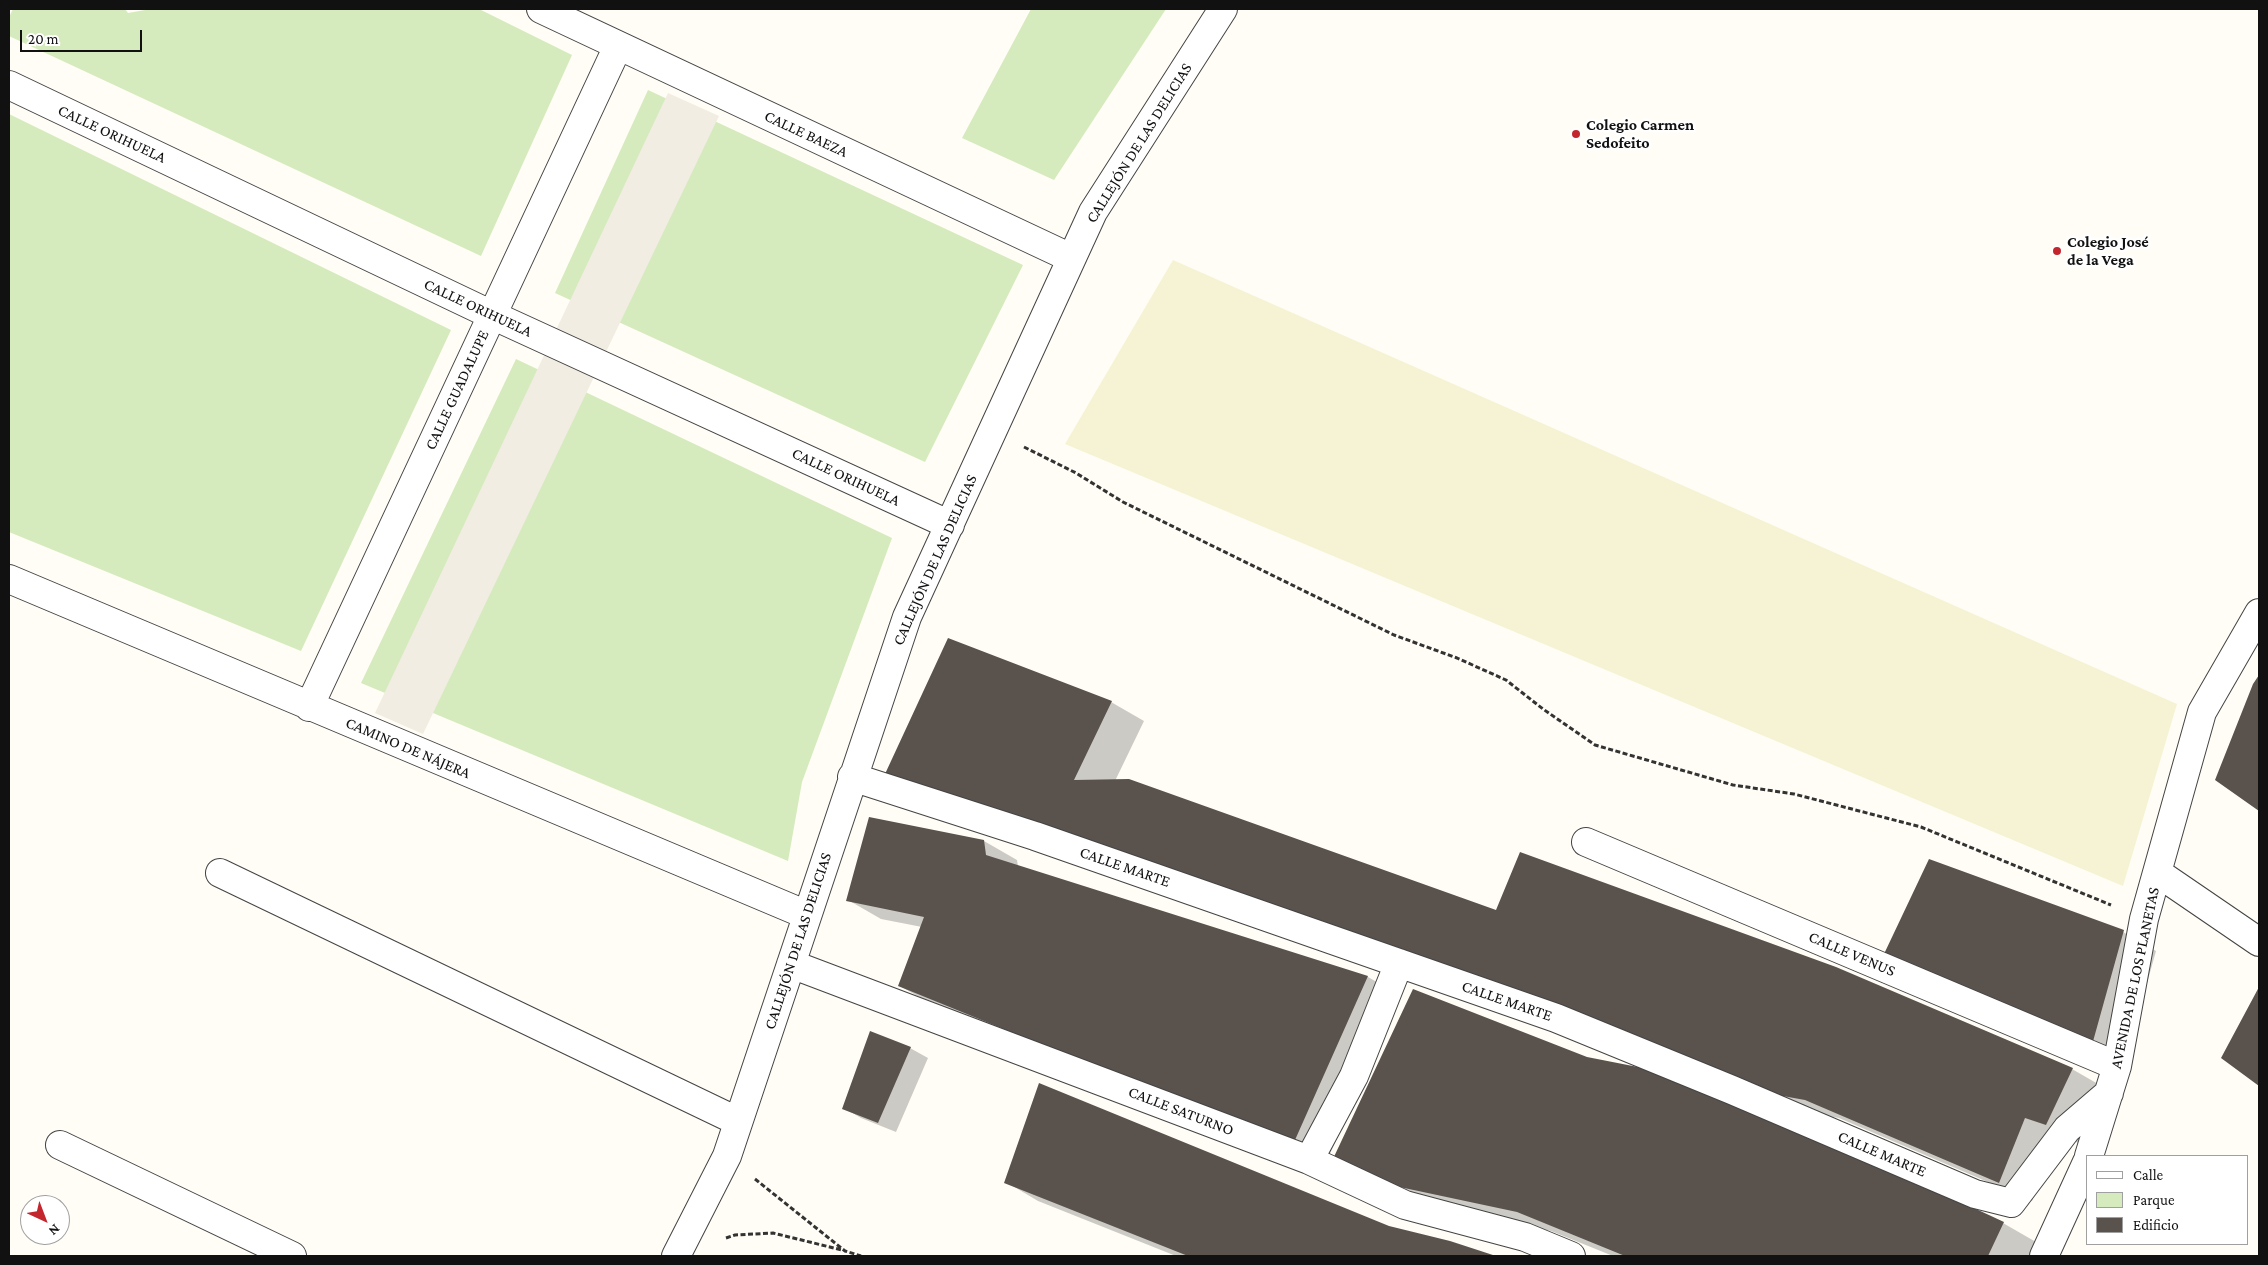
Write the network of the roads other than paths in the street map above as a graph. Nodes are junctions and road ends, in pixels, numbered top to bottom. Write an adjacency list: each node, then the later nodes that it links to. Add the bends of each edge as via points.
1 (541, 9): 3 (street, CALLE BAEZA)
2 (1223, 9): 5 (street, CALLEJÓN DE LAS DELICIAS, via 1093,212)
3 (618, 46): 5 (street, CALLE BAEZA); 6 (street, CALLE GUADALUPE)
4 (9, 85): 6 (street, CALLE ORIHUELA)
5 (1071, 258): 7 (street, CALLEJÓN DE LAS DELICIAS)
6 (492, 315): 7 (street, CALLE ORIHUELA); 10 (street, CALLE GUADALUPE)
7 (950, 525): 11 (street, CALLEJÓN DE LAS DELICIAS, via 907,617)
8 (9, 579): 10 (street, CAMINO DE NÁJERA)
9 (2259, 613): 14 (street, AVENIDA DE LOS PLANETAS, via 2202,712)
10 (309, 707): 15 (street, CAMINO DE NÁJERA)
11 (852, 777): 15 (street, CALLEJÓN DE LAS DELICIAS); 17 (street, CALLE MARTE, via 1035,836)
12 (1586, 842): 19 (street, CALLE VENUS)
13 (220, 873): 21 (street)
14 (2158, 873): 16 (street); 19 (street, AVENIDA DE LOS PLANETAS, via 2144,919)
15 (807, 915): 18 (street, CALLEJÓN DE LAS DELICIAS)
16 (2259, 942)
17 (1399, 963): 20 (street, CALLE MARTE, via 1556,1018 1975,1194 2011,1203 2067,1129); 24 (street, via 1354,1076)
18 (791, 964): 21 (street, CALLEJÓN DE LAS DELICIAS); 24 (street, CALLE SATURNO)
19 (2117, 1066): 20 (street, AVENIDA DE LOS PLANETAS)
20 (2109, 1093): 23 (street, AVENIDA DE LOS PLANETAS)
21 (737, 1121): 27 (street, CALLEJÓN DE LAS DELICIAS, via 727,1156)
22 (60, 1145): 26 (street)
23 (2089, 1155)
24 (1309, 1160): 28 (street, CALLE SATURNO, via 1405,1205 1525,1237)
25 (2086, 1164): 29 (street)
26 (292, 1256)
27 (676, 1256)
28 (1571, 1256)
29 (2044, 1256)

